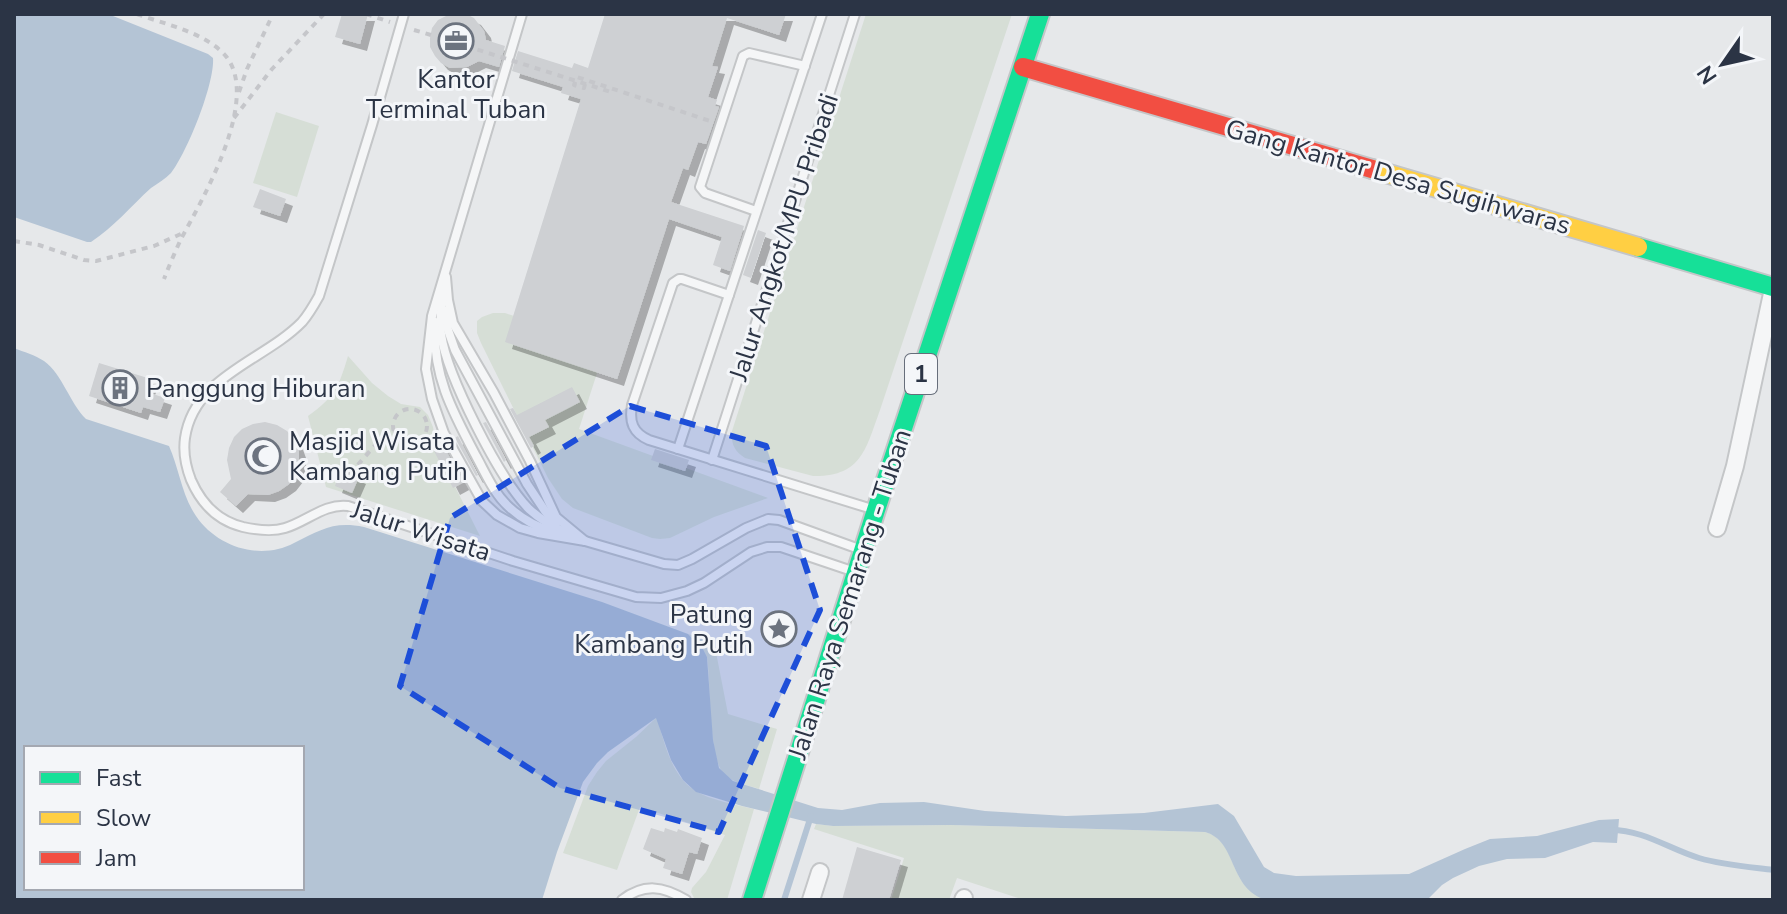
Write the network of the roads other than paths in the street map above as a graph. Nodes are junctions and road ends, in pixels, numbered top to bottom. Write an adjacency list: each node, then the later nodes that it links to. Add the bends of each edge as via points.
1 (404, 14): 18 (lane, Jalur Wisata, via 319,296 304,320 223,379 189,420 185,457 204,502 227,522 267,530 348,506 636,597 687,591 767,547)
2 (522, 14): 9 (lane)
3 (822, 14): 6 (lane, Jalur Angkot/MPU Pribadi)
4 (855, 14): 13 (lane, Jalur Angkot/MPU Pribadi)
5 (1040, 14): 7 (main road, Jalan Raya Semarang - Tuban / 1)
6 (805, 66): 8 (lane, Jalur Angkot/MPU Pribadi); 8 (lane, Jalur Angkot/MPU Pribadi, via 752,53 741,62 700,189)
7 (1023, 67): 10 (main road, Gang Kantor Desa Sugihwaras); 14 (main road, Jalan Raya Semarang - Tuban / 1)
8 (756, 211): 11 (lane, Jalur Angkot/MPU Pribadi)
9 (445, 270): 16 (lane, via 453,323 556,517); 16 (lane, via 448,330 461,362 538,502 553,521); 16 (lane, via 441,333 473,417 503,475 529,508 546,523); 16 (lane, via 435,345 440,379 459,425 490,483 511,509 539,527); 16 (lane, via 432,316 426,369 444,433 482,501 497,515 530,531)
10 (1773, 288): 15 (street)
11 (729, 295): 12 (lane, Jalur Angkot/MPU Pribadi); 12 (lane, Jalur Angkot/MPU Pribadi, via 679,279 666,301 632,405 631,423 643,438)
12 (678, 449): 13 (lane, Jalur Angkot/MPU Pribadi)
13 (712, 460): 14 (lane, Jalur Angkot/MPU Pribadi)
14 (876, 510): 17 (main road, Jalan Raya Semarang - Tuban / 1)
15 (1717, 528)
16 (585, 541): 17 (lane, via 678,565 774,519)
17 (864, 551): 18 (main road, Jalan Raya Semarang - Tuban / 1)
18 (857, 573): 22 (main road, Jalan Raya Semarang - Tuban / 1)
19 (820, 872): 23 (street)
20 (622, 900): 21 (lane, via 635,891 656,888)
21 (686, 900)
22 (752, 900)
23 (811, 900)

